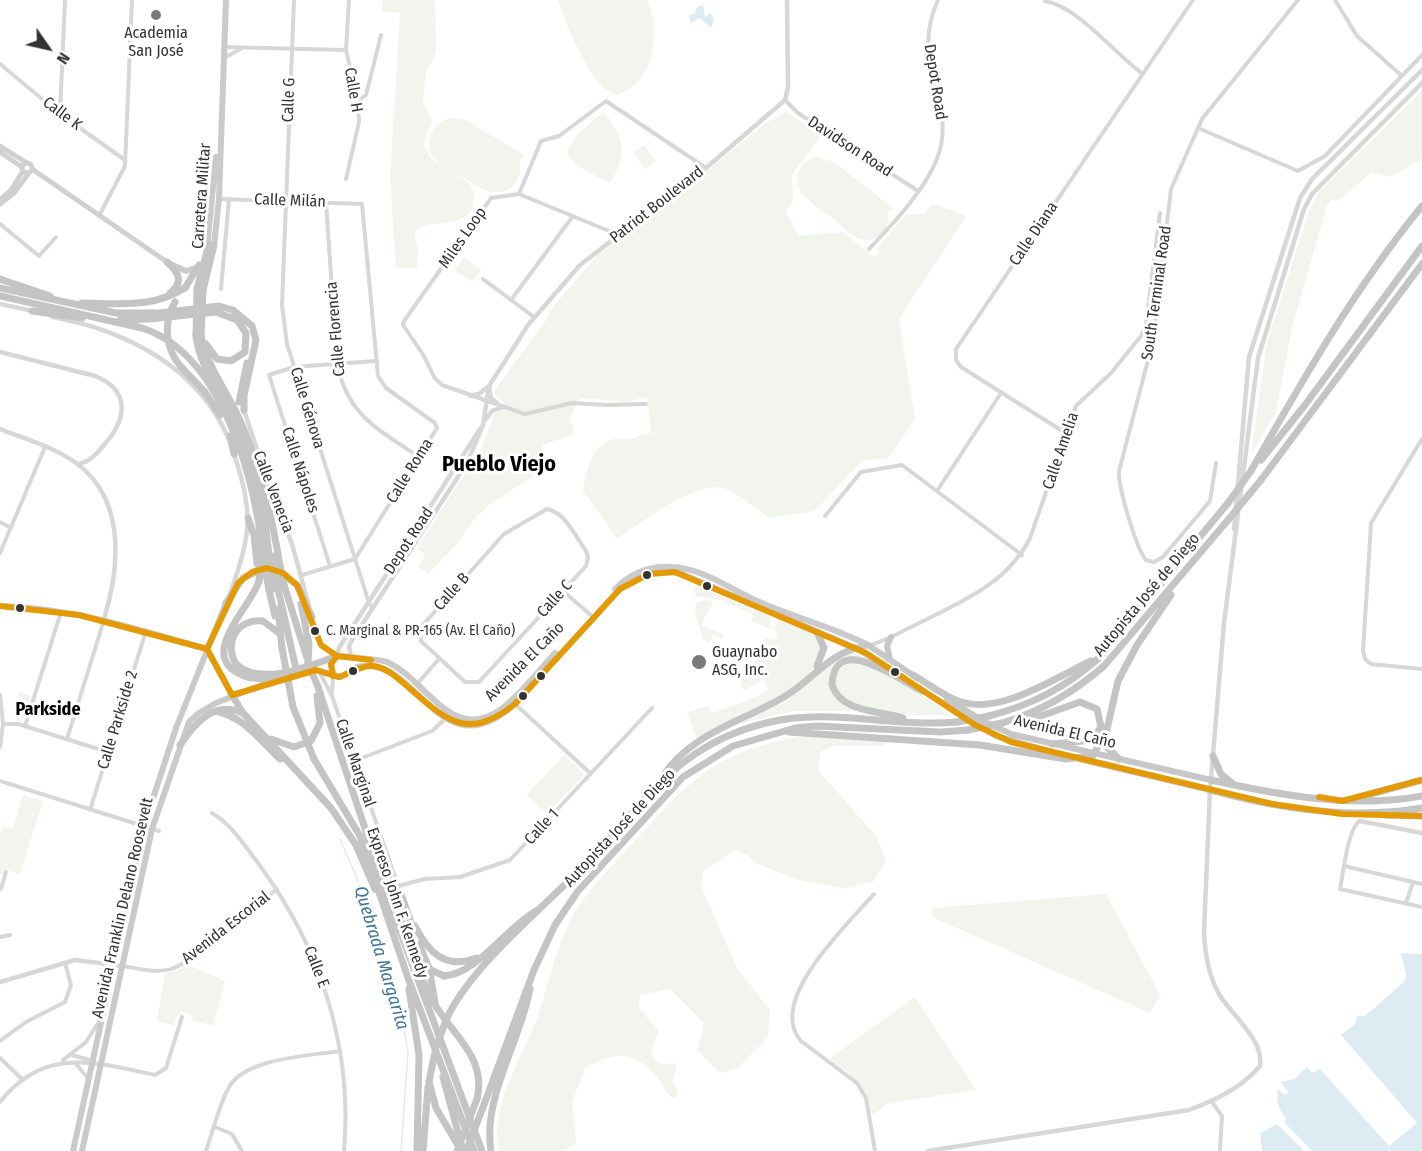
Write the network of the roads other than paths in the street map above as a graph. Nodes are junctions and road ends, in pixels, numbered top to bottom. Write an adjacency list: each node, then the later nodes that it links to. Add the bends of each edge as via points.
1 (65, 0): 27 (street)
2 (132, 0): 31 (street)
3 (226, 0): 13 (main road, Carretera Militar)
4 (294, 0): 15 (street, Calle G)
5 (349, 0): 16 (street, Calle H)
6 (787, 0): 24 (street, via 788,87)
7 (938, 0): 35 (street, Depot Road, via 928,31 928,56 942,140 937,160)
8 (1193, 0): 21 (street, Calle Diana)
9 (1298, 0): 28 (street, South Terminal Road)
10 (1335, 0): 22 (street, via 1357,36)
11 (1045, 1): 21 (street, via 1055,2 1078,17)
12 (381, 35): 25 (street, via 366,95)
13 (224, 47): 14 (street); 18 (main road, Carretera Militar)
14 (242, 48): 15 (street); 18 (street)
15 (291, 48): 16 (street); 40 (street, Calle G)
16 (346, 50): 25 (street, Calle H)
17 (1422, 55): 22 (street)
18 (224, 58): 26 (main road, Carretera Militar)
19 (0, 64): 27 (street, Calle K)
20 (1422, 70): 105 (street, via 1312,179 1300,198 1249,357)
21 (1143, 74): 80 (street, Calle Diana, via 956,349 961,367)
22 (1402, 75): 28 (street, via 1325,156 1298,171)
23 (1422, 83): 105 (street, via 1321,181 1307,202 1258,358)
24 (784, 100): 33 (street, Patriot Boulevard); 35 (street, Davidson Road)
25 (358, 101): 34 (street, Calle H, via 359,122)
26 (221, 103): 37 (main road, Carretera Militar); 51 (main road, Carretera Militar)
27 (60, 114): 31 (street, Calle K)
28 (1198, 128): 95 (street, South Terminal Road, via 1171,189 1154,341 1119,471 1118,483 1136,545 1146,560 1154,562 1162,557 1210,501)
29 (0, 146): 32 (main road)
30 (0, 152): 32 (main road)
31 (126, 161): 46 (street)
32 (26, 168): 39 (main road); 42 (main road, via 14,193); 46 (main road)
33 (706, 168): 36 (street, via 606,101 559,136 541,141); 50 (street, Patriot Boulevard)
34 (346, 179)
35 (918, 191): 53 (street, Depot Road)
36 (519, 194): 47 (street); 81 (street, Miles Loop, via 491,198 404,321 403,326 434,377 450,389)
37 (219, 199): 38 (street, Calle Milán); 51 (main road, Carretera Militar)
38 (229, 199): 40 (street, Calle Milán); 62 (street)
39 (0, 200)
40 (285, 201): 41 (street, Calle Milán); 78 (street, Calle Génova, via 282,305)
41 (326, 202): 43 (street, Calle Milán); 77 (street, Calle Florencia)
42 (0, 204)
43 (362, 204): 76 (street, Calle Roma)
44 (1422, 206): 97 (highway, Autopista José de Diego, via 1339,319)
45 (1160, 213): 89 (street, Calle Amelia, via 1146,325 1111,374 1081,400)
46 (99, 216): 54 (main road)
47 (573, 216): 50 (street); 64 (street)
48 (0, 224): 49 (street, via 39,256)
49 (56, 237)
50 (615, 237): 70 (street, Patriot Boulevard, via 580,265)
51 (211, 245): 56 (main road); 61 (highway, Carretera Militar)
52 (1422, 246): 97 (highway, Autopista José de Diego, via 1305,405)
53 (869, 249)
54 (167, 262): 56 (main road, via 186,271); 65 (highway, via 177,271 179,282)
55 (1422, 264): 114 (highway, Autopista José de Diego, bridge, via 1261,480)
56 (200, 265): 59 (highway)
57 (0, 279): 66 (highway)
58 (483, 279): 64 (street)
59 (186, 286): 65 (highway, via 171,297); 92 (highway, bridge, via 168,319 172,352 217,410 230,434)
60 (0, 288): 66 (highway)
61 (200, 289): 74 (highway, Expreso John F. Kennedy, bridge)
62 (221, 289)
63 (0, 296): 71 (highway)
64 (511, 300): 70 (street)
65 (155, 301): 66 (highway, via 111,306)
66 (63, 302): 68 (highway, via 128,314)
67 (0, 304): 69 (street)
68 (205, 310): 71 (highway, via 149,319); 72 (highway, via 229,308); 74 (highway, via 237,320 246,333 246,348 238,358 223,361)
69 (32, 311): 73 (highway, via 112,326); 92 (street, via 106,330 167,363 210,405)
70 (534, 317): 79 (street, Patriot Boulevard)
71 (109, 320): 73 (highway)
72 (248, 323): 85 (highway, via 256,340); 87 (highway, via 252,342 240,390)
73 (135, 326): 108 (highway, via 153,331 176,345 196,364 208,384 232,429)
74 (199, 337): 87 (highway, Expreso John F. Kennedy, via 210,368); 108 (highway, Expreso John F. Kennedy, via 203,363 232,416 258,491)
75 (0, 352): 94 (street, via 95,376 114,388 122,407 121,422)
76 (375, 361): 77 (street); 93 (street, Calle Roma, via 386,388 435,423 437,429)
77 (337, 364): 78 (street); 93 (street, Calle Florencia, via 342,386 361,416)
78 (294, 367): 109 (street, Calle Génova); 110 (street, Calle Nápoles, via 269,375)
79 (489, 386): 81 (street); 82 (street, Patriot Boulevard); 84 (street, via 491,398)
80 (1001, 393): 89 (street, Calle Diana); 99 (street)
81 (470, 396): 82 (street, Miles Loop)
82 (486, 401): 84 (street, Miles Loop); 86 (street, Depot Road)
83 (646, 404): 84 (street, Miles Loop, via 572,403 525,414)
84 (501, 406): 86 (street, via 492,411)
85 (244, 410): 111 (street, Calle Venecia)
86 (483, 425): 118 (street, Depot Road, via 467,463)
87 (242, 426): 108 (highway, Expreso John F. Kennedy, via 268,504 276,544)
88 (0, 429): 91 (street)
89 (1066, 434): 107 (street, Calle Amelia)
90 (1422, 440): 138 (street, via 1371,523 1363,651 1371,664)
91 (45, 447): 96 (street); 104 (street)
92 (234, 454): 102 (street)
93 (419, 457): 109 (street, Calle Roma)
94 (90, 461): 96 (street); 98 (street)
95 (1216, 463)
96 (78, 464): 98 (street)
97 (1251, 471): 132 (highway, Autopista José de Diego, bridge)
98 (87, 472): 123 (street, via 109,506 115,531 114,574)
99 (937, 491): 101 (street, via 902,465 871,469 855,477); 107 (street)
100 (550, 510): 116 (street, Calle C, via 563,519 588,557 586,566); 134 (street, Calle B, via 504,534 421,627 420,641)
101 (825, 516)
102 (248, 518): 112 (highway, bridge, via 254,535); 117 (street, via 243,558)
103 (0, 522): 104 (street)
104 (10, 528): 106 (street)
105 (1235, 531): 169 (street)
106 (0, 553)
107 (1022, 555): 127 (street, Calle Amelia, via 973,597)
108 (271, 556): 112 (highway, bridge); 115 (highway, bridge); 115 (highway, Expreso John F. Kennedy, bridge)
109 (355, 559): 110 (street); 118 (street, Calle Génova)
110 (330, 566): 111 (street)
111 (302, 575): 122 (street)
112 (258, 578): 143 (highway, via 255,594 227,632 224,642 228,663 247,677)
113 (291, 578): 117 (highway, via 272,569 256,570 243,578); 122 (highway); 136 (highway, via 303,610)
114 (1180, 578): 156 (highway, Autopista José de Diego, via 1121,649 1086,682); 161 (highway, via 1124,667)
115 (277, 588): 126 (highway, Expreso John F. Kennedy); 136 (highway, Expreso John F. Kennedy); 137 (highway)
116 (563, 591): 121 (street); 144 (street, Calle C)
117 (226, 603): 130 (main road, Avenida Franklin Delano Roosevelt)
118 (371, 605): 131 (street, Depot Road); 133 (street, Depot Road, via 349,646)
119 (0, 606): 120 (main road)
120 (61, 610): 123 (main road); 159 (street)
121 (591, 616): 125 (main road, Avenida El Caño, via 633,581 669,572 700,581); 128 (main road, Avenida El Caño, via 629,576 651,568 675,567 694,570 762,603); 151 (main road, Avenida El Caño)
122 (312, 617): 131 (street, via 321,645)
123 (104, 619): 124 (main road); 163 (street)
124 (146, 631): 130 (main road); 167 (street, Calle Parkside 2)
125 (817, 632): 129 (main road, Avenida El Caño); 142 (highway, via 824,651)
126 (279, 633): 137 (highway, via 263,621 244,624 232,639 233,658 241,668 253,673); 203 (highway, Expreso John F. Kennedy, bridge, via 293,706 314,759 360,836)
127 (891, 637): 128 (street, Calle Amelia); 135 (highway, via 887,646)
128 (868, 645): 129 (highway); 135 (highway, Avenida El Caño)
129 (855, 648): 142 (highway, via 836,656); 147 (highway, Avenida El Caño)
130 (207, 649): 149 (main road); 189 (main road, Avenida Franklin Delano Roosevelt, via 168,749)
131 (337, 656): 133 (main road); 137 (highway); 141 (main road, via 330,668)
132 (1099, 658): 140 (highway, via 1035,689 985,705 961,702); 157 (highway, Autopista José de Diego, bridge, via 1046,696 989,716 957,722)
133 (353, 659): 145 (main road, via 387,662)
134 (440, 659): 144 (street, Calle B, via 465,682); 145 (street)
135 (891, 660): 140 (highway, Avenida El Caño)
136 (308, 663): 146 (highway, Expreso John F. Kennedy, bridge)
137 (296, 669)
138 (1422, 669)
139 (316, 670): 141 (main road); 143 (main road, Avenida Franklin Delano Roosevelt); 150 (street, Calle Marginal, via 324,677)
140 (913, 675): 164 (highway, Avenida El Caño, via 998,729)
141 (333, 676): 150 (street); 155 (main road, Avenida El Caño, via 341,677 358,667 382,668)
142 (810, 676): 178 (highway, via 784,697 684,752 671,763)
143 (284, 678): 149 (main road, Avenida Franklin Delano Roosevelt)
144 (475, 683)
145 (416, 684): 155 (main road)
146 (318, 687): 160 (highway, via 320,723 311,741 299,746 276,742); 193 (highway, Expreso John F. Kennedy)
147 (922, 690): 157 (highway, via 861,660 843,662 833,674 834,692 846,703); 170 (highway, Avenida El Caño, via 996,736)
148 (0, 695): 158 (street)
149 (232, 695): 154 (highway); 165 (main road, Avenida Franklin Delano Roosevelt, via 194,716)
150 (332, 696): 172 (street, Calle Marginal)
151 (513, 702): 155 (main road, Avenida El Caño, via 482,718); 173 (street)
152 (652, 708): 173 (street, Calle 1)
153 (216, 711): 154 (highway, via 232,709); 165 (highway, via 194,725); 177 (highway, via 244,723)
154 (243, 713): 160 (highway)
155 (448, 716): 172 (street, via 432,731)
156 (1017, 718): 162 (highway, Autopista José de Diego, bridge, via 968,730 940,732 816,726); 164 (highway, via 1038,717 1080,702 1097,709 1101,726 1092,740)
157 (911, 721): 178 (highway, Autopista José de Diego, via 818,716 767,723 705,748)
158 (3, 724): 159 (street); 166 (street)
159 (25, 726): 163 (street)
160 (255, 726): 177 (highway)
161 (1105, 730): 168 (highway); 171 (highway, via 1106,745)
162 (781, 732): 170 (highway, via 980,745); 213 (highway, Autopista José de Diego, via 733,746 670,789 578,891 555,925)
163 (67, 739): 167 (street)
164 (1052, 744): 168 (highway, Avenida El Caño)
165 (180, 745): 190 (main road, Avenida Franklin Delano Roosevelt)
166 (0, 747)
167 (108, 752): 184 (street, Calle Parkside 2)
168 (1095, 754): 170 (highway); 171 (highway, Avenida El Caño)
169 (1213, 756): 174 (street); 179 (highway, via 1221,774)
170 (1074, 758): 180 (highway, Avenida El Caño)
171 (1119, 759): 174 (highway, Avenida El Caño)
172 (354, 761): 201 (street, Calle Marginal)
173 (591, 774): 201 (street, Calle 1, via 510,860 460,877 425,879)
174 (1211, 780): 179 (highway, Avenida El Caño); 180 (street)
175 (1422, 780): 182 (highway)
176 (0, 781): 184 (street)
177 (309, 782): 203 (highway, via 356,845)
178 (657, 785): 205 (highway, Autopista José de Diego)
179 (1235, 786): 182 (highway, Avenida El Caño)
180 (1210, 790): 186 (highway, Avenida El Caño, via 1272,804 1342,814); 230 (street, via 1205,953 1219,994 1261,1058 1260,1066 1250,1077)
181 (1422, 796): 182 (highway, Avenida El Caño)
182 (1342, 801)
183 (1422, 808): 186 (highway, Avenida El Caño)
184 (90, 810): 189 (street)
185 (212, 813): 200 (street, Calle E, via 233,830)
186 (1365, 813): 187 (highway)
187 (1422, 816)
188 (1360, 821): 192 (street); 194 (street, via 1354,826)
189 (144, 826): 190 (street); 211 (main road, Avenida Franklin Delano Roosevelt)
190 (152, 829): 191 (street); 212 (main road, Avenida Franklin Delano Roosevelt)
191 (159, 831)
192 (1422, 833)
193 (373, 845): 209 (highway, bridge, via 420,958 429,969 444,976 463,971); 216 (highway); 241 (highway, Expreso John F. Kennedy, via 392,910)
194 (1344, 866): 197 (street); 204 (street, via 1340,889)
195 (6, 872): 196 (street)
196 (2, 880): 199 (street)
197 (1413, 882): 198 (street); 204 (street)
198 (1422, 884)
199 (1, 889)
200 (277, 889): 212 (street, Avenida Escorial, via 173,968); 220 (street, Calle E, via 314,958)
201 (399, 890): 209 (highway, via 431,952 453,962); 216 (highway, via 429,968)
202 (874, 894): 243 (street, via 804,977 793,1018 795,1035 856,1083 866,1098)
203 (381, 898): 214 (highway, Expreso John F. Kennedy)
204 (1406, 903): 206 (street)
205 (544, 906): 209 (highway, via 524,918); 227 (highway, Autopista José de Diego, bridge, via 468,985 447,1018)
206 (1422, 907)
207 (10, 935): 208 (street)
208 (0, 937)
209 (481, 956)
210 (65, 963): 211 (street, Avenida Escorial, via 82,959); 215 (street, Avenida Escorial); 219 (street, via 71,985 65,1002)
211 (114, 964): 212 (street, Avenida Escorial); 217 (main road, Avenida Franklin Delano Roosevelt)
212 (123, 966): 224 (main road, Avenida Franklin Delano Roosevelt)
213 (534, 970): 240 (highway, Autopista José de Diego, bridge); 242 (highway, via 528,1001 494,1105)
214 (408, 978): 225 (highway, Expreso John F. Kennedy); 238 (highway, via 419,1054)
215 (0, 982)
216 (436, 1008): 240 (highway, bridge, via 467,1047 480,1078)
217 (104, 1011): 221 (street, via 91,1035); 224 (main road, Avenida Franklin Delano Roosevelt)
218 (182, 1017): 224 (street, via 162,1072 155,1075)
219 (0, 1041)
220 (340, 1051): 231 (street, via 250,1068 235,1078 228,1089); 237 (street, Calle E)
221 (71, 1055): 223 (street); 224 (street)
222 (0, 1058): 226 (street)
223 (60, 1062): 224 (street); 226 (street); 228 (street, via 78,1064)
224 (98, 1062): 228 (main road, Avenida Franklin Delano Roosevelt); 234 (main road, Avenida Franklin Delano Roosevelt)
225 (443, 1071): 240 (highway, Expreso John F. Kennedy); 240 (highway, via 443,1083)
226 (23, 1080): 229 (street)
227 (429, 1082): 239 (highway, Autopista José de Diego); 240 (highway, via 436,1108)
228 (88, 1084): 233 (main road, Avenida Franklin Delano Roosevelt)
229 (0, 1102)
230 (1212, 1102): 232 (street, via 1189,1110); 245 (street, via 1222,1116)
231 (215, 1127): 235 (street); 236 (street, via 231,1134)
232 (948, 1150): 244 (street)
233 (73, 1151)
234 (82, 1151)
235 (206, 1151)
236 (242, 1151)
237 (344, 1151)
238 (417, 1151)
239 (423, 1151)
240 (465, 1151)
241 (482, 1151)
242 (491, 1151)
243 (875, 1151)
244 (928, 1151)
245 (1220, 1151)

